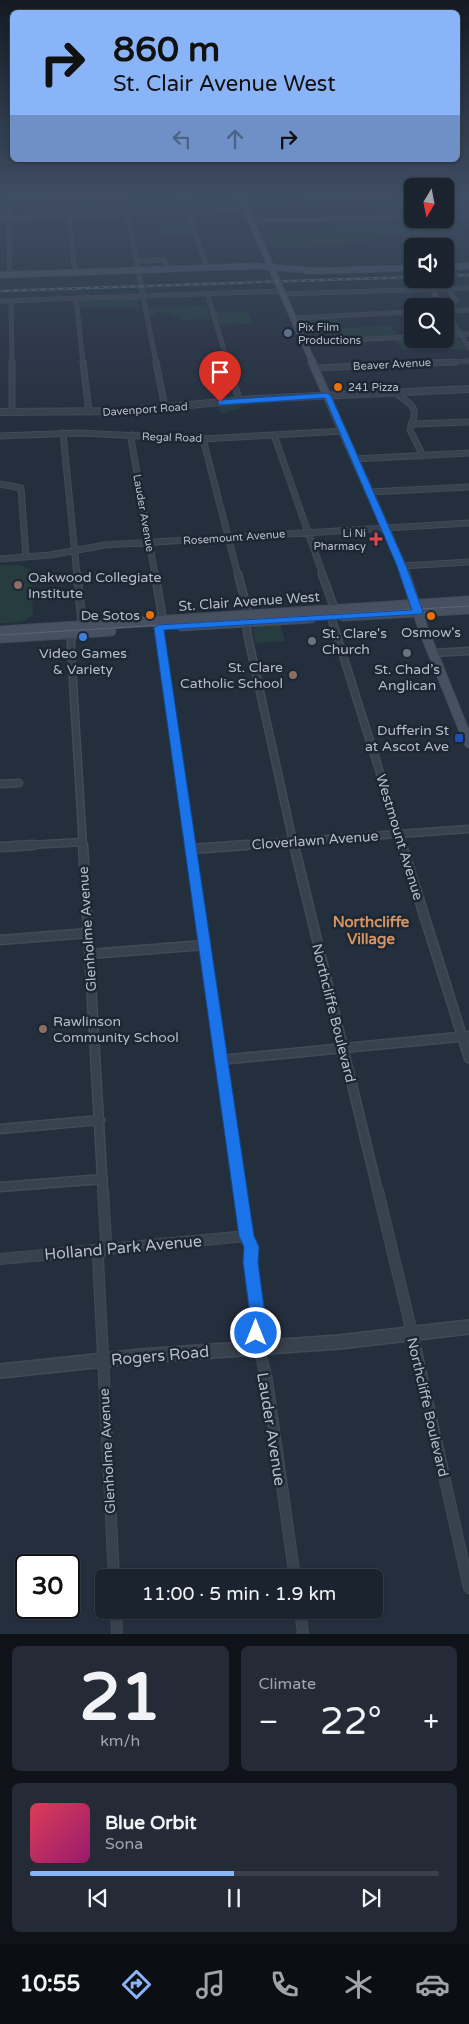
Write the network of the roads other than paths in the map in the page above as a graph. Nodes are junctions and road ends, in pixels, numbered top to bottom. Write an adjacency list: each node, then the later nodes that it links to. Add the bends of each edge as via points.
1 (70, 272): 5 (main road)
2 (139, 272): 12 (street)
3 (273, 272): 10 (main road)
4 (0, 275): 5 (main road)
5 (10, 275)
6 (448, 288): 9 (street); 17 (street)
7 (454, 288): 8 (street)
8 (469, 288)
9 (431, 289): 10 (street); 14 (street)
10 (282, 292): 11 (street); 21 (main road)
11 (206, 293): 12 (street); 34 (street)
12 (142, 296): 13 (street); 35 (street)
13 (76, 298): 15 (street); 38 (street)
14 (437, 298)
15 (11, 300): 16 (street); 37 (street)
16 (0, 301)
17 (456, 301)
18 (469, 310): 19 (street)
19 (454, 311)
20 (404, 312): 21 (street)
21 (293, 318): 27 (main road)
22 (454, 324): 25 (street)
23 (469, 334): 25 (street)
24 (454, 335): 25 (street)
25 (461, 335): 28 (street)
26 (404, 337): 27 (street)
27 (304, 342): 30 (main road)
28 (469, 347)
29 (469, 361): 30 (street, Beaver Avenue)
30 (315, 368): 33 (main road)
31 (469, 389): 32 (street, Davenport Road)
32 (395, 392): 33 (street, Davenport Road); 40 (street, via 414,408 416,414)
33 (327, 396): 34 (street, Davenport Road); 41 (main road)
34 (239, 400): 35 (street, Davenport Road)
35 (165, 408): 38 (street, Davenport Road)
36 (0, 412): 37 (street, Davenport Road)
37 (12, 412): 38 (street, Davenport Road)
38 (89, 412)
39 (469, 422): 40 (street)
40 (411, 424): 48 (street, via 410,430)
41 (343, 432): 43 (street, Regal Road); 49 (main road)
42 (63, 433): 44 (street, Regal Road); 45 (street, Regal Road); 58 (street)
43 (274, 435): 46 (street, Regal Road); 55 (street, Westmount Avenue)
44 (0, 436)
45 (133, 436): 46 (street, Regal Road); 57 (street, Lauder Avenue)
46 (203, 439): 56 (street, Northcliffe Boulevard)
47 (469, 453): 48 (street)
48 (422, 456): 49 (street)
49 (355, 459): 52 (main road)
50 (0, 484): 59 (street, via 22,488)
51 (469, 486): 52 (street)
52 (369, 492): 54 (main road)
53 (469, 523): 54 (street, Rosemount Avenue)
54 (384, 528): 55 (street, Rosemount Avenue); 62 (main road)
55 (308, 533): 56 (street, Rosemount Avenue); 66 (street, Westmount Avenue)
56 (228, 537): 57 (street, Rosemount Avenue); 67 (street, Northcliffe Boulevard, via 243,590)
57 (149, 542): 58 (street, Rosemount Avenue); 68 (street, Lauder Avenue)
58 (74, 550): 59 (street, Rosemount Avenue); 69 (street)
59 (26, 557): 60 (street, Rosemount Avenue)
60 (0, 559)
61 (469, 562): 62 (street)
62 (402, 566): 64 (main road)
63 (469, 602): 64 (main road, St. Clair Avenue West)
64 (417, 608): 65 (main road, St. Clair Avenue West); 66 (main road, St. Clair Avenue West); 74 (main road)
65 (469, 609)
66 (333, 613): 67 (main road, St. Clair Avenue West); 79 (street, Westmount Avenue)
67 (247, 618): 68 (main road, St. Clair Avenue West); 81 (street, Northcliffe Boulevard)
68 (161, 624): 69 (main road, St. Clair Avenue West); 71 (main road, St. Clair Avenue West); 83 (street, Lauder Avenue)
69 (81, 626): 70 (main road, St. Clair Avenue West); 71 (street)
70 (0, 631)
71 (74, 634): 72 (main road, St. Clair Avenue West); 80 (street, Glenholme Avenue, via 71,638 72,676)
72 (0, 638)
73 (469, 651): 74 (street)
74 (433, 653): 75 (main road)
75 (469, 743)
76 (19, 783): 77 (street)
77 (0, 784)
78 (469, 830): 79 (street, Cloverlawn Avenue)
79 (398, 834): 81 (street, Cloverlawn Avenue); 88 (street, Westmount Avenue)
80 (82, 842): 82 (street); 84 (street, Glenholme Avenue)
81 (294, 842): 83 (street, Cloverlawn Avenue); 89 (street, Northcliffe Boulevard)
82 (0, 847)
83 (190, 849): 86 (street, Lauder Avenue)
84 (88, 933): 85 (street); 87 (street, Glenholme Avenue)
85 (0, 940)
86 (204, 945): 87 (street); 91 (street, Lauder Avenue)
87 (90, 954): 92 (street, Glenholme Avenue)
88 (466, 1036): 89 (street); 90 (street, Westmount Avenue)
89 (343, 1047): 91 (street); 100 (street, Northcliffe Boulevard)
90 (469, 1058)
91 (220, 1060): 96 (street, Lauder Avenue)
92 (100, 1120): 93 (street); 94 (street, Glenholme Avenue)
93 (0, 1129)
94 (103, 1179): 95 (street); 97 (street, Glenholme Avenue, via 106,1236)
95 (0, 1188)
96 (247, 1236): 97 (street, Holland Park Avenue); 101 (street, Lauder Avenue, via 251,1247)
97 (102, 1249): 98 (street, Holland Park Avenue); 102 (street, Glenholme Avenue, via 98,1257)
98 (0, 1258)
99 (469, 1327): 100 (street, Rogers Road)
100 (411, 1333): 101 (street, Rogers Road); 106 (street, Northcliffe Boulevard)
101 (260, 1347): 102 (street, Rogers Road); 105 (street, Lauder Avenue)
102 (103, 1360): 103 (street, Rogers Road); 104 (street, Glenholme Avenue)
103 (0, 1372)
104 (114, 1569)
105 (294, 1569)
106 (469, 1588)
107 (116, 1619): 109 (street)
108 (302, 1619): 110 (street)
109 (117, 1634)
110 (304, 1634)

